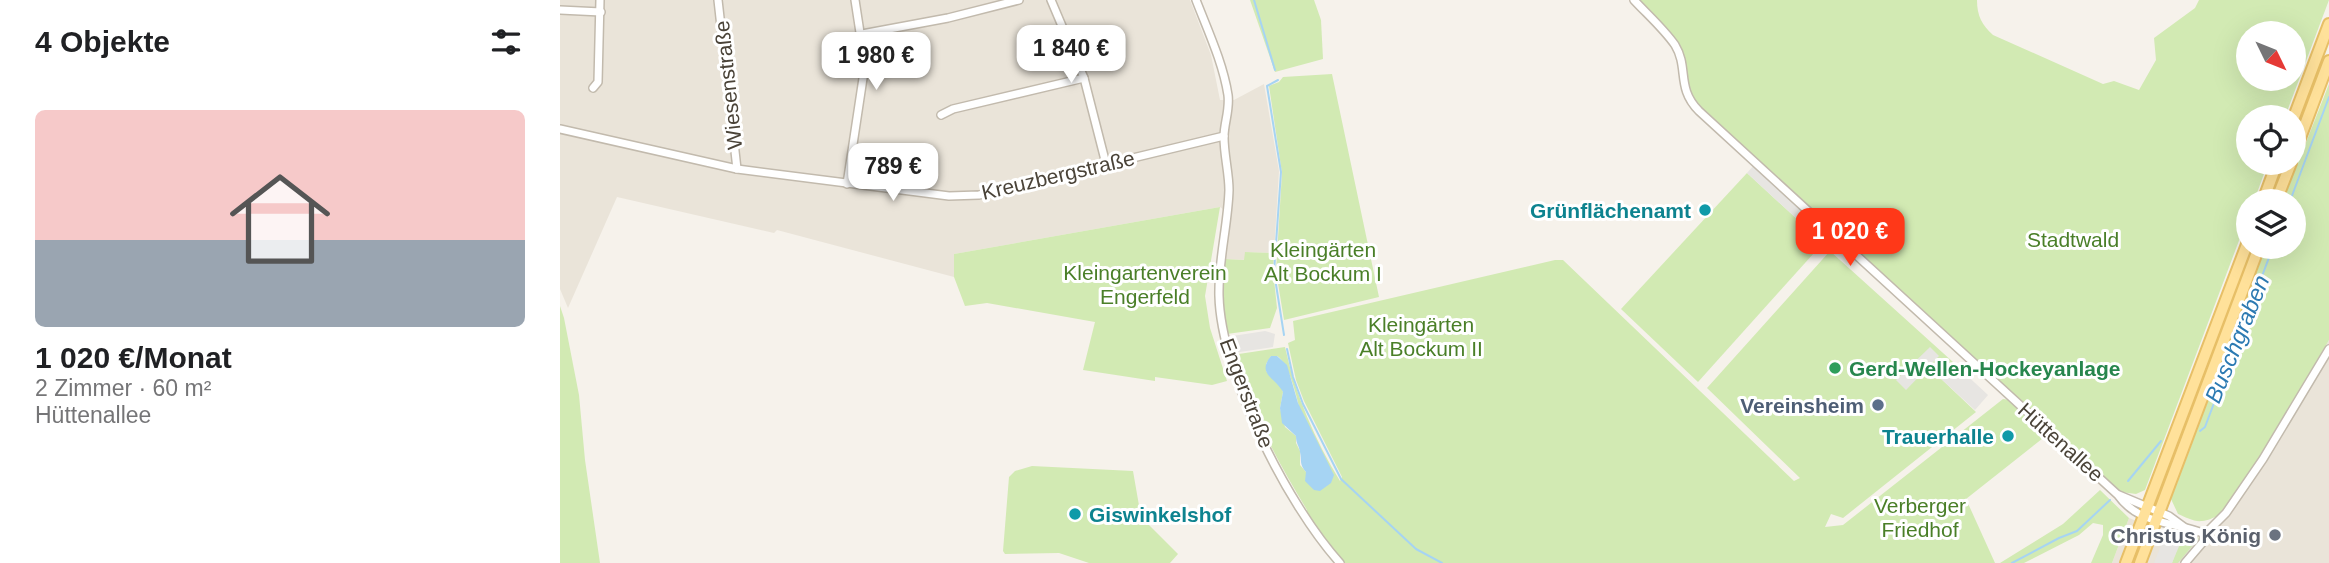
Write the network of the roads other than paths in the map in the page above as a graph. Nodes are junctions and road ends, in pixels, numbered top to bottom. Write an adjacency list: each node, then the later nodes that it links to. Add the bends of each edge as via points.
1 (600, 0): 9 (street)
2 (718, 0): 21 (street, Wiesenstraße)
3 (855, 0): 11 (street)
4 (1019, 0): 11 (street)
5 (1051, 0): 13 (street)
6 (1196, 0): 19 (street, Engerstraße, via 1228,96)
7 (1634, 0): 26 (street, Hüttenallee, via 1675,46 1690,102 2127,508)
8 (560, 10): 9 (street)
9 (601, 12): 14 (street, via 598,82)
10 (2329, 24): 15 (main road)
11 (862, 34): 22 (street, via 864,72)
12 (2329, 61): 17 (main road)
13 (1084, 78): 16 (street, via 953,108); 20 (street)
14 (593, 88)
15 (2299, 105)
16 (941, 115)
17 (2306, 122)
18 (560, 129): 21 (street, Kreuzbergstraße)
19 (1224, 136): 20 (street, Kreuzbergstraße); 29 (street, Engerstraße, via 1229,189 1219,295 1226,349 1280,473 1325,547)
20 (1106, 164): 22 (street, Kreuzbergstraße, via 979,195 949,196)
21 (737, 169): 22 (street, Kreuzbergstraße)
22 (848, 184)
23 (2241, 259): 26 (main road)
24 (2254, 259): 27 (main road)
25 (2329, 349): 28 (street, via 2246,485)
26 (2146, 511): 27 (street, Hüttenallee); 30 (main road)
27 (2158, 516): 28 (street, Hüttenallee, via 2166,525); 31 (main road)
28 (2205, 534): 32 (street)
29 (1340, 563)
30 (2126, 563)
31 (2140, 563)
32 (2185, 563)

